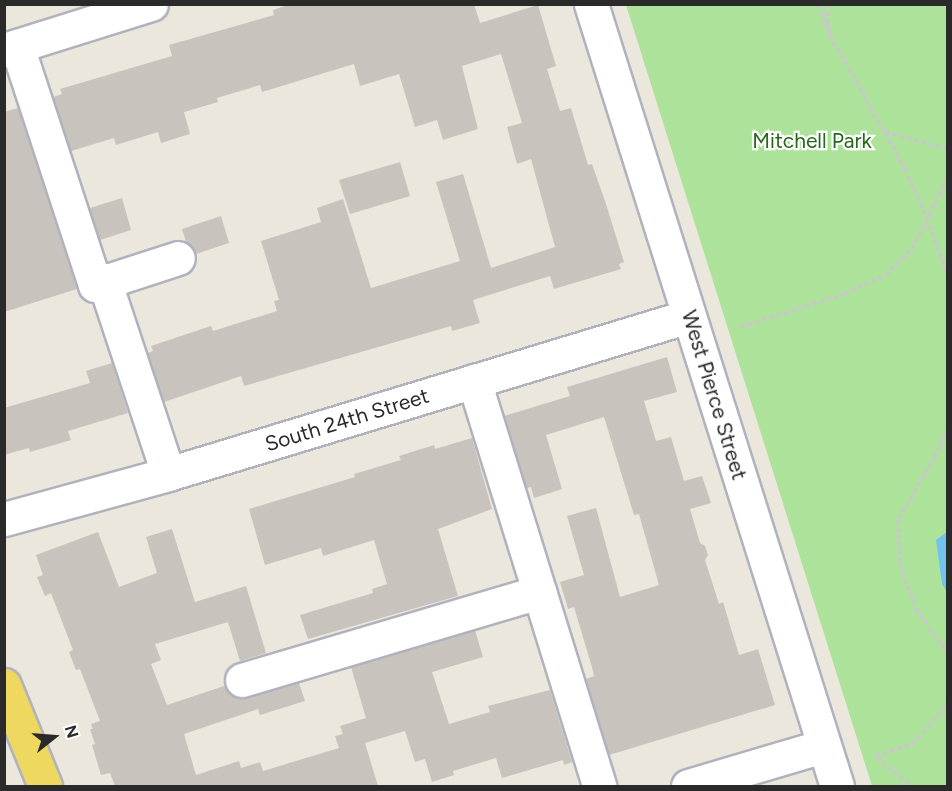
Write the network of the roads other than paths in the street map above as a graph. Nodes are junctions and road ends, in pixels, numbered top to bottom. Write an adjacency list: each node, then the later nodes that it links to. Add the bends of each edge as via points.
1 (151, 4): 3 (street)
2 (591, 4): 6 (street, West Pierce Street)
3 (11, 48): 5 (street, via 95,285)
4 (178, 258): 5 (street)
5 (104, 280): 8 (street)
6 (689, 316): 7 (street, South 24th Street); 13 (street, West Pierce Street)
7 (474, 381): 8 (street, South 24th Street); 10 (street)
8 (168, 474): 9 (street, South 24th Street)
9 (4, 519)
10 (539, 592): 11 (street); 15 (street)
11 (242, 680)
12 (4, 685): 14 (main road)
13 (823, 746): 16 (street); 17 (street, West Pierce Street)
14 (45, 786)
15 (599, 786)
16 (688, 786)
17 (837, 786)

